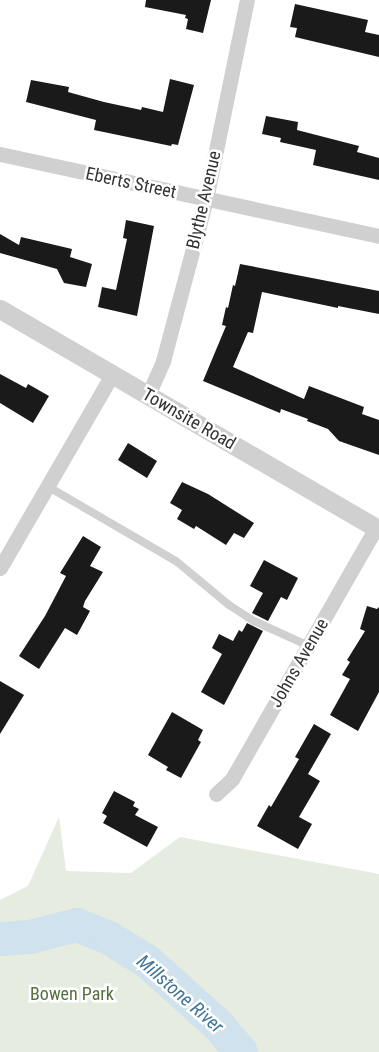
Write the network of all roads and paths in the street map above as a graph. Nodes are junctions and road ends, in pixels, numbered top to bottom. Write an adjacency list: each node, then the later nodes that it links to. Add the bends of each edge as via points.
1 (247, 0): 3 (street, Blythe Avenue)
2 (0, 154): 3 (street, Eberts Street)
3 (206, 199): 4 (street, Eberts Street); 7 (street, Blythe Avenue, via 163,361)
4 (379, 236)
5 (0, 309): 6 (street, Townsite Road)
6 (112, 374): 7 (street, Townsite Road); 8 (street)
7 (148, 395): 9 (street, Townsite Road)
8 (46, 486): 10 (street); 11 (lane, via 176,561 254,621)
9 (378, 529): 11 (street, Johns Avenue)
10 (0, 568)
11 (309, 646): 12 (street, Johns Avenue, via 232,779)
12 (216, 794)

